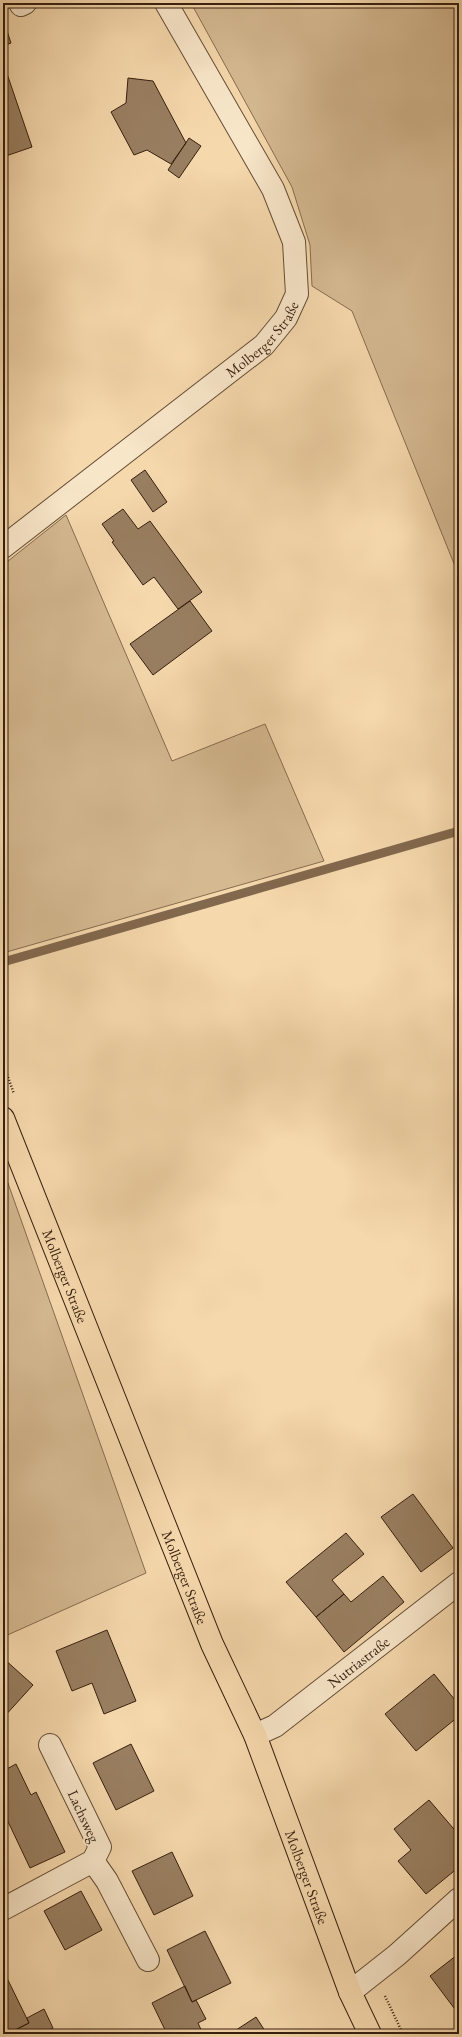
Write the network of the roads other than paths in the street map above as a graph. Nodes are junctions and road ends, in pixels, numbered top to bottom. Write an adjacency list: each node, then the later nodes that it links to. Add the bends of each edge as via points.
1 (20, 3): 2 (street)
2 (25, 3)
3 (166, 3): 4 (street, Molberger Straße, via 273,189 294,242 297,294 286,318 264,345)
4 (3, 547)
5 (3, 1118): 7 (main road, Molberger Straße, via 212,1644)
6 (459, 1583): 7 (street, Nutriastraße, via 275,1726)
7 (255, 1735): 13 (main road, Molberger Straße)
8 (50, 1745): 9 (street, Lachsweg, via 100,1847)
9 (93, 1861): 11 (street, Lachsweg); 12 (street, via 107,1881)
10 (459, 1899): 13 (street, via 397,1955)
11 (3, 1909)
12 (148, 1960)
13 (350, 1992): 14 (main road, Molberger Straße)
14 (370, 2034)

